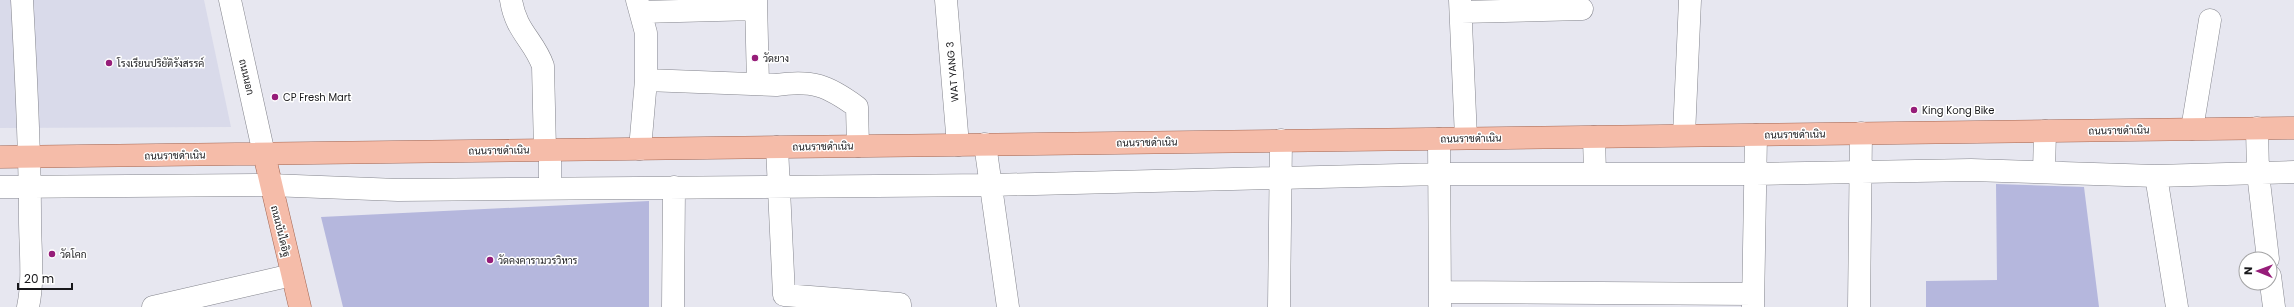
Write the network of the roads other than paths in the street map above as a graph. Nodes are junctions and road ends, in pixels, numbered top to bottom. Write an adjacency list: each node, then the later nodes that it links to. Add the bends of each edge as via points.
1 (22, 0): 32 (street)
2 (230, 0): 30 (street, ถนนนอก)
3 (511, 0): 29 (street, via 518,25 543,66)
4 (946, 0): 25 (street, WAT YANG 3)
5 (1690, 0): 19 (street)
6 (756, 5): 7 (street); 12 (street)
7 (639, 6): 11 (street, via 646,33)
8 (1460, 6): 9 (street); 21 (street)
9 (1582, 10)
10 (2210, 20): 15 (street)
11 (646, 80): 12 (street); 28 (street)
12 (758, 84): 26 (street, via 819,84 844,98 857,107)
13 (2257, 128): 14 (main road, ถนนราชดำเนิน); 15 (main road, ถนนราชดำเนิน); 36 (street)
14 (2294, 128)
15 (2192, 129): 16 (main road, ถนนราชดำเนิน)
16 (2045, 131): 17 (main road, ถนนราชดำเนิน); 34 (street)
17 (1861, 133): 18 (main road, ถนนราชดำเนิน); 33 (street)
18 (1756, 135): 19 (main road, ถนนราชดำเนิน); 39 (street)
19 (1684, 136): 20 (main road, ถนนราชดำเนิน)
20 (1594, 137): 21 (main road, ถนนราชดำเนิน); 38 (street)
21 (1466, 138): 22 (main road, ถนนราชดำเนิน)
22 (1439, 139): 23 (main road, ถนนราชดำเนิน); 37 (street)
23 (1281, 140): 24 (main road, ถนนราชดำเนิน); 41 (street)
24 (985, 144): 25 (main road, ถนนราชดำเนิน); 43 (street)
25 (958, 145): 26 (main road, ถนนราชดำเนิน)
26 (858, 146): 27 (main road, ถนนราชดำเนิน)
27 (777, 147): 28 (main road, ถนนราชดำเนิน); 46 (street)
28 (640, 149): 29 (main road, ถนนราชดำเนิน)
29 (548, 150): 30 (main road, ถนนราชดำเนิน); 47 (street)
30 (264, 154): 32 (main road, ถนนราชดำเนิน); 42 (main road, ถนนบันไดอิฐ)
31 (0, 157): 32 (main road, ถนนราชดำเนิน)
32 (29, 157): 45 (street)
33 (1861, 172): 34 (street); 39 (street); 61 (street)
34 (2044, 172): 40 (street)
35 (2294, 172): 36 (street)
36 (2258, 173): 40 (street); 49 (street)
37 (1440, 174): 38 (street); 41 (street); 52 (street)
38 (1595, 174): 39 (street)
39 (1756, 174): 53 (street)
40 (2156, 176): 62 (street)
41 (1280, 177): 43 (street); 60 (street)
42 (270, 185): 45 (street); 47 (street, via 398,190); 50 (main road, ถนนบันไดอิฐ)
43 (991, 185): 46 (street); 59 (street)
44 (0, 187): 45 (street)
45 (30, 187): 54 (street, via 31,289)
46 (779, 187): 48 (street); 58 (street, via 784,295 900,304)
47 (550, 188): 48 (street)
48 (674, 188): 57 (street)
49 (2267, 251)
50 (292, 275): 55 (street); 56 (main road, ถนนบันไดอิฐ)
51 (2272, 291): 63 (street)
52 (1440, 300): 53 (street)
53 (1754, 301)
54 (28, 307)
55 (153, 307)
56 (300, 307)
57 (673, 307)
58 (900, 307)
59 (1008, 307)
60 (1278, 307)
61 (1859, 307)
62 (2177, 307)
63 (2274, 307)

